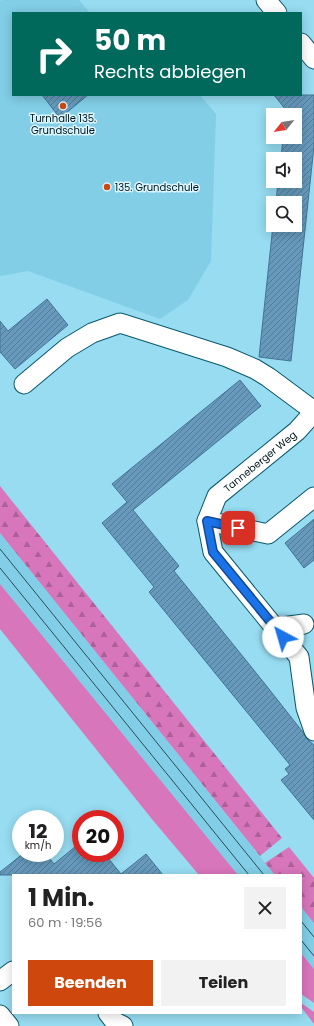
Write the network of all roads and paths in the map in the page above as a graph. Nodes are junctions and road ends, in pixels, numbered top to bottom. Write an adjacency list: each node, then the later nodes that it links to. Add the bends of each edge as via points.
1 (266, 0): 2 (street)
2 (276, 12)
3 (302, 44): 4 (street)
4 (314, 59)
5 (24, 384): 6 (street, Tanneberger Weg, via 67,348 92,333 120,322 227,356 268,377)
6 (314, 412): 8 (street, Tanneberger Weg, via 297,431 217,496)
7 (314, 497): 8 (street, via 268,534)
8 (207, 521): 10 (street, via 213,552)
9 (304, 624): 10 (street)
10 (275, 628): 11 (street, via 299,657 306,708)
11 (314, 731)
12 (12, 972): 13 (street)
13 (0, 981)
14 (109, 1014): 17 (street)
15 (0, 1015): 16 (street)
16 (9, 1026)
17 (123, 1026)

